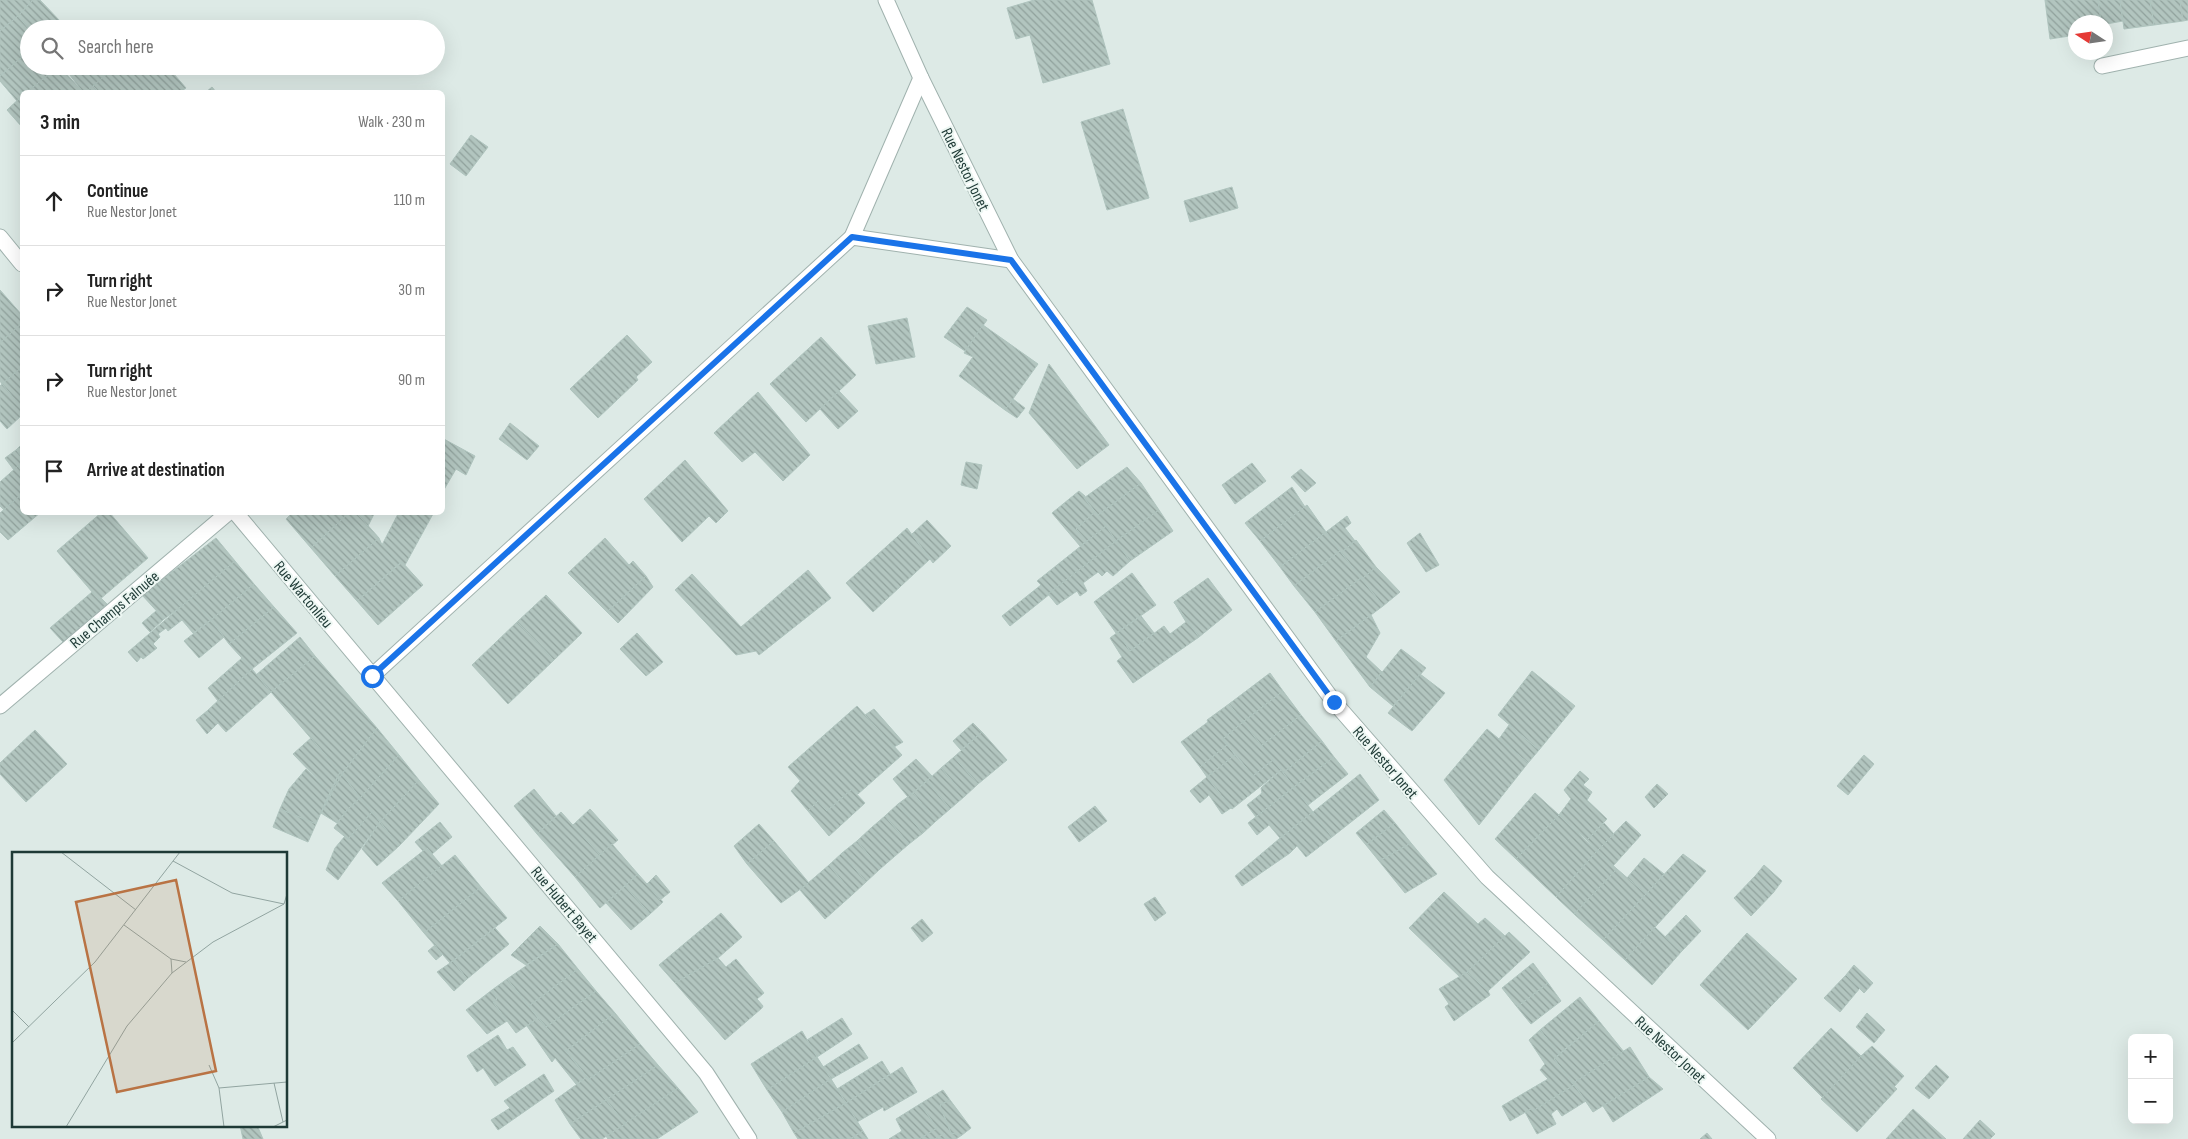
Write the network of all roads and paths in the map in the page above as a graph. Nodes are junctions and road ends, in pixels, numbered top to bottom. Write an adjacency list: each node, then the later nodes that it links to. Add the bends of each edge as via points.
1 (886, 0): 4 (street, Rue Nestor Jonet)
2 (2188, 48): 3 (street)
3 (2102, 66)
4 (921, 78): 6 (street); 7 (street, Rue Nestor Jonet)
5 (0, 237): 8 (street)
6 (852, 237): 7 (street); 11 (street)
7 (1011, 260): 14 (street, Rue Nestor Jonet, via 1334,702 1487,877)
8 (20, 262)
9 (225, 515): 12 (street, Rue Champs Falnuée)
10 (238, 515): 11 (street, Rue Wartonlieu)
11 (372, 676): 13 (street, Rue Hubert Bayet, via 706,1073)
12 (0, 706)
13 (748, 1139)
14 (1768, 1139)

